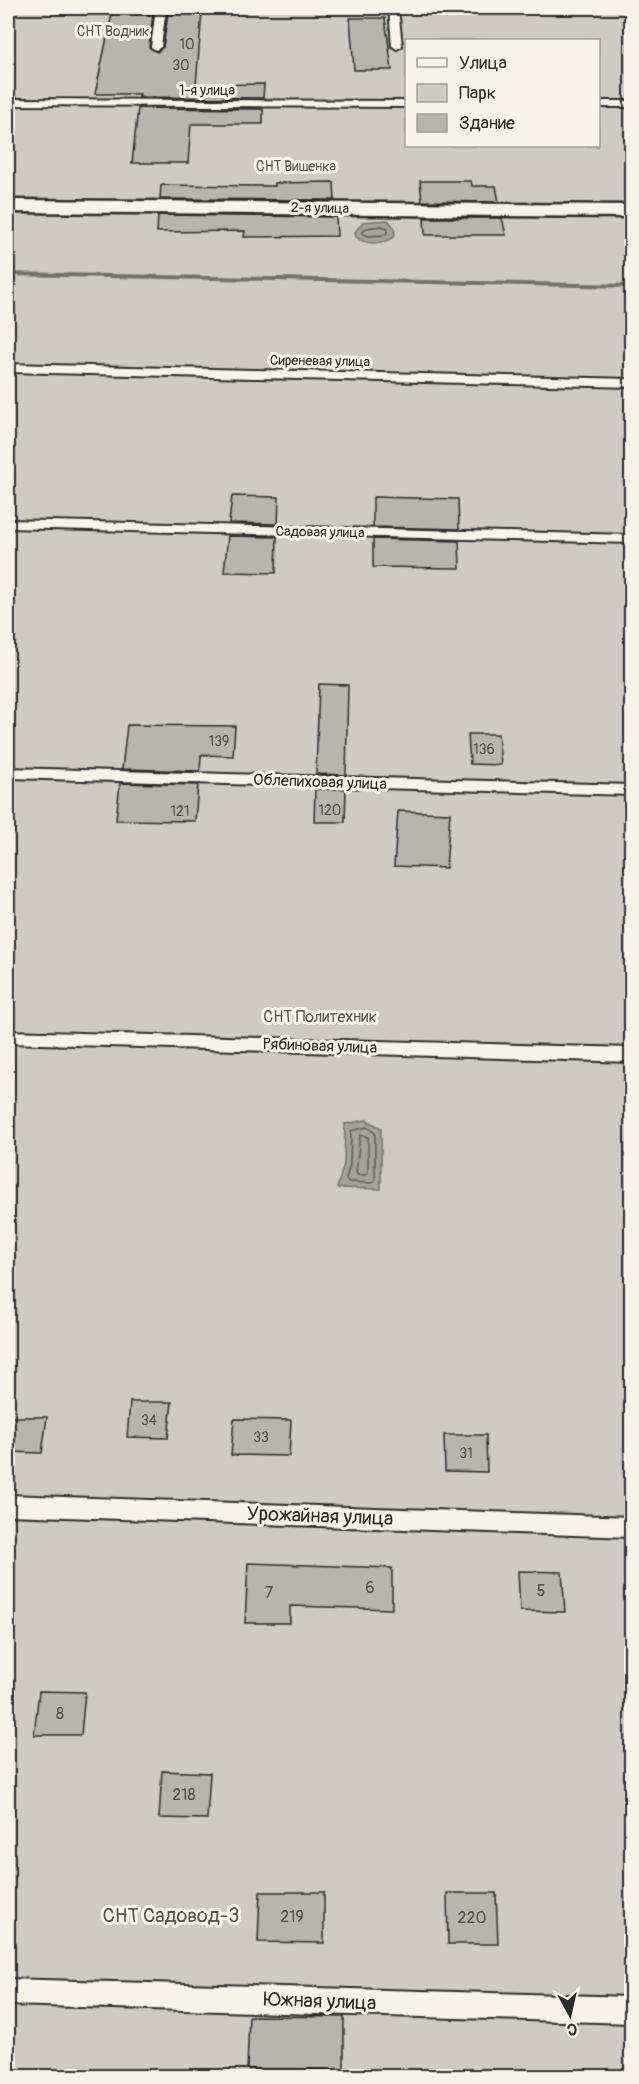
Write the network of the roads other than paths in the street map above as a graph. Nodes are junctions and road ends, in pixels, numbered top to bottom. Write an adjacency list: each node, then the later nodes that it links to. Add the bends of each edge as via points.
1 (161, 8): 4 (lane)
2 (393, 8): 3 (lane)
3 (397, 46)
4 (156, 47)
5 (8, 102): 6 (lane, 1-я улица)
6 (405, 104)
7 (600, 104): 8 (lane)
8 (632, 104)
9 (8, 206): 10 (street, 2-я улица)
10 (632, 211)
11 (8, 368): 12 (lane, Сиреневая улица)
12 (632, 383)
13 (8, 524): 14 (lane, Садовая улица)
14 (632, 539)
15 (8, 773): 16 (lane, Облепиховая улица)
16 (632, 790)
17 (8, 1037): 18 (lane, Рябиновая улица)
18 (632, 1055)
19 (8, 1505): 20 (lane, Урожайная улица)
20 (632, 1527)
21 (8, 1992): 22 (lane, Южная улица)
22 (632, 2010)

